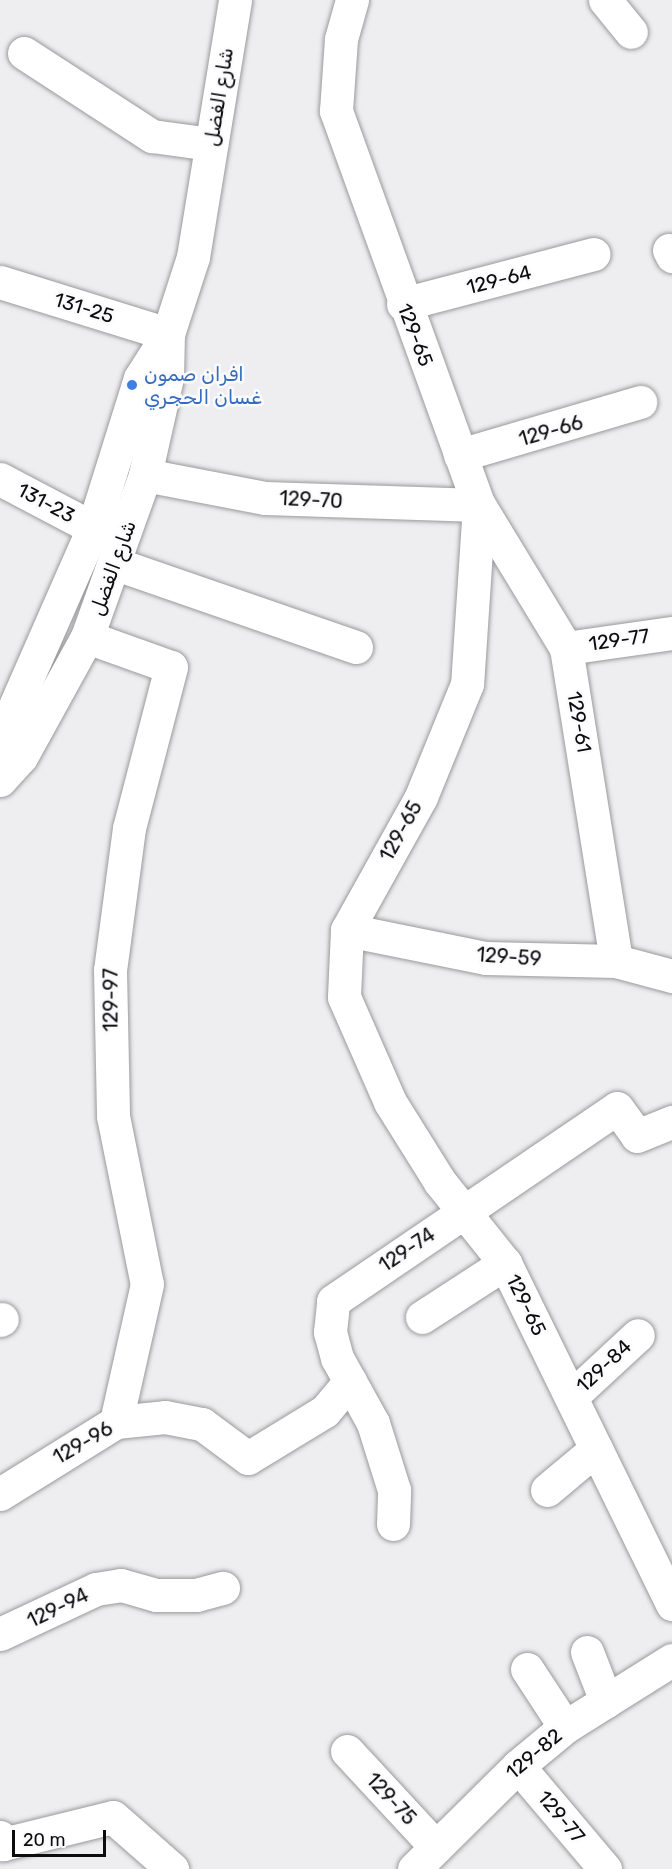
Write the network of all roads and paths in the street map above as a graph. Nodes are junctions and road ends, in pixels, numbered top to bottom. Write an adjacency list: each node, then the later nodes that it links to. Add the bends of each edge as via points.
1 (235, 0): 6 (street, شارع الفضل)
2 (352, 0): 9 (street, 129-65, via 341,39 336,111)
3 (605, 0): 4 (street)
4 (631, 32)
5 (24, 53): 6 (street, via 152,136)
6 (211, 144): 10 (street, شارع الفضل, via 193,257)
7 (594, 254): 9 (street, 129-64)
8 (0, 282): 10 (street, 131-25)
9 (403, 304): 12 (street, 129-65)
10 (168, 334): 13 (street, شارع الفضل, via 167,377); 16 (street, شارع الفضل, via 140,378)
11 (640, 402): 12 (street, 129-66)
12 (460, 455): 15 (street, 129-65)
13 (145, 475): 15 (street, 129-70, via 265,498); 17 (street, شارع الفضل)
14 (0, 479): 16 (street, 131-23)
15 (479, 506): 21 (street, 129-61); 24 (street, 129-65, via 467,684 421,797)
16 (93, 528): 22 (street, شارع الفضل)
17 (116, 564): 19 (street, شارع الفضل); 20 (street)
18 (672, 633): 21 (street, 129-77)
19 (87, 637): 23 (street, شارع الفضل, via 21,757); 34 (street, 129-97, via 171,667 129,828 110,970 113,1116 147,1284)
20 (356, 647)
21 (566, 648): 25 (street, 129-61)
22 (0, 740)
23 (0, 780)
24 (347, 930): 25 (street, 129-59, via 486,958); 28 (street, 129-65, via 344,997 390,1102)
25 (616, 961): 26 (street, 129-59)
26 (672, 976)
27 (672, 1122): 28 (street, 129-74, via 636,1136 616,1108)
28 (464, 1211): 29 (street, 129-65); 32 (street, 129-74, via 333,1301 330,1332)
29 (505, 1263): 30 (street); 33 (street, 129-65)
30 (422, 1317)
31 (638, 1335): 33 (street, 129-84)
32 (350, 1381): 34 (street, 129-96, via 325,1411 248,1458 202,1424 165,1417); 38 (street, 129-74, via 373,1423 394,1490)
33 (571, 1397): 35 (street, 129-65)
34 (116, 1422): 37 (street, 129-96)
35 (596, 1449): 36 (street); 40 (street, 129-65)
36 (547, 1490)
37 (0, 1494)
38 (393, 1524)
39 (223, 1588): 41 (street, 129-94, via 196,1595 156,1595 121,1585 96,1589)
40 (672, 1604)
41 (0, 1634)
42 (587, 1652): 45 (street)
43 (672, 1660): 45 (street, 129-82)
44 (527, 1669): 46 (street)
45 (606, 1701): 46 (street, 129-82)
46 (565, 1727): 48 (street, 129-82)
47 (347, 1751): 50 (street, 129-75)
48 (518, 1766): 50 (street, 129-82); 52 (street, 129-77)
49 (0, 1837): 51 (street, via 3,1844 114,1817)
50 (425, 1858)
51 (172, 1869)
52 (605, 1869)

